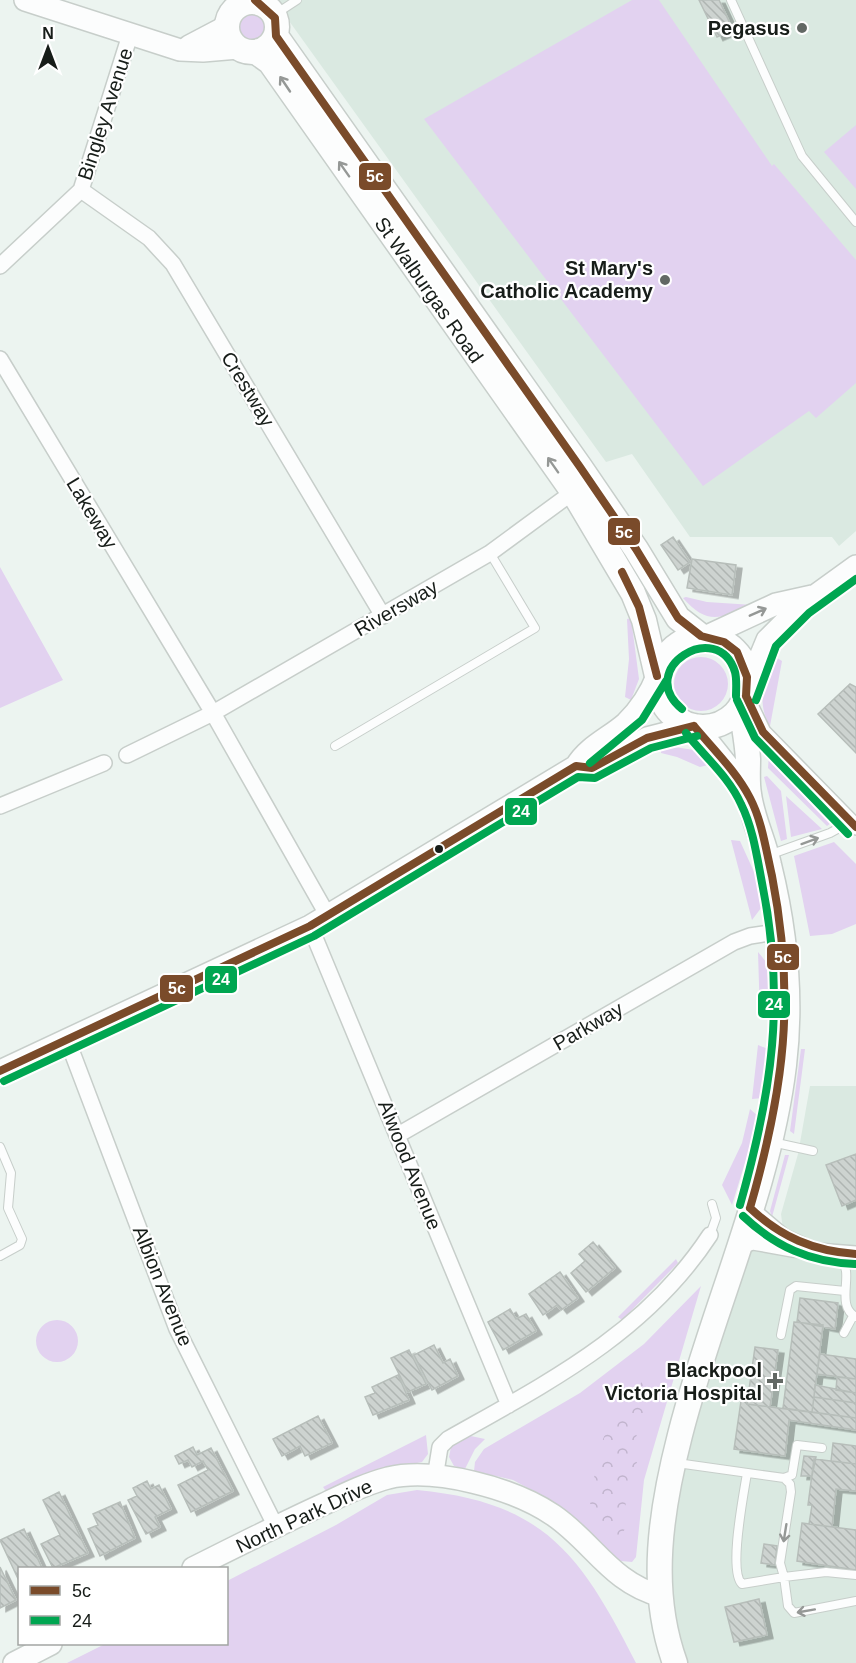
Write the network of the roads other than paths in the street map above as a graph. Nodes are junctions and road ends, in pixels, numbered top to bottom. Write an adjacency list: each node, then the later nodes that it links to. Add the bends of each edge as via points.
1 (25, 0): 6 (main road)
2 (297, 0): 4 (lane)
3 (731, 0): 10 (lane, via 801,156)
4 (266, 13): 5 (main road, via 239,6); 8 (main road, via 266,49); 18 (main road, St Walburgas Road, via 580,466 678,618)
5 (225, 16): 7 (main road, via 212,37); 8 (main road, St Walburgas Road, via 228,34)
6 (130, 35): 7 (main road); 9 (street, Bingley Avenue)
7 (180, 50): 8 (main road)
8 (247, 50): 13 (main road, St Walburgas Road, one-way to 8, via 270,62)
9 (81, 190): 11 (street, Bingley Avenue); 17 (street, Crestway, via 149,238 173,264)
10 (856, 222)
11 (0, 266)
12 (0, 359): 21 (street, Lakeway)
13 (573, 492): 14 (street, Riversway); 19 (main road, St Walburgas Road, via 627,580 639,607)
14 (490, 553): 17 (street, Riversway); 23 (lane, via 535,628)
15 (856, 566): 16 (main road)
16 (816, 595): 18 (main road, one-way to 16, via 776,604); 20 (main road, via 767,640)
17 (383, 616): 21 (street, Riversway)
18 (703, 636): 19 (main road, via 689,638 671,649); 20 (main road, via 724,642 737,652 746,668)
19 (657, 676): 22 (main road, via 664,706 679,720); 26 (main road, via 648,698 626,723 584,754)
20 (745, 696): 22 (main road, via 724,722); 27 (main road); 29 (street, via 763,732)
21 (213, 713): 24 (street, Riversway); 31 (street, Lakeway)
22 (694, 726): 26 (main road, via 647,738 592,768); 27 (main road)
23 (335, 746)
24 (127, 755)
25 (104, 763): 28 (street)
26 (576, 766): 31 (main road)
27 (749, 795): 30 (main road)
28 (0, 806)
29 (853, 825): 30 (lane, one-way to 29)
30 (767, 856): 32 (main road)
31 (319, 921): 33 (main road); 35 (street, Alwood Avenue)
32 (782, 931): 35 (street, Parkway, via 734,942); 36 (main road, via 787,991 784,1064)
33 (68, 1039): 34 (main road); 57 (street, Albion Avenue, via 177,1329)
34 (0, 1071)
35 (398, 1136): 51 (street, Alwood Avenue)
36 (770, 1141): 38 (lane); 40 (main road)
37 (0, 1147): 46 (lane, via 11,1173 8,1208 22,1239 20,1245)
38 (813, 1151)
39 (712, 1204): 41 (lane, via 716,1218)
40 (750, 1208): 42 (main road); 43 (street, via 784,1237)
41 (710, 1235): 51 (street, via 698,1253 626,1328 585,1360)
42 (738, 1246): 43 (street, via 753,1242); 53 (main road, via 697,1368)
43 (808, 1248): 44 (street)
44 (836, 1254): 45 (street); 47 (lane, via 846,1271)
45 (856, 1254)
46 (0, 1256)
47 (845, 1291): 48 (lane, via 849,1312); 50 (lane, via 796,1286 790,1290)
48 (854, 1317): 49 (lane)
49 (844, 1333)
50 (781, 1335)
51 (509, 1405): 55 (street, via 448,1438 440,1447)
52 (822, 1448): 56 (lane, via 797,1445 792,1475)
53 (673, 1462): 54 (lane); 61 (main road, via 661,1523)
54 (747, 1473): 56 (lane); 60 (lane, via 738,1540 739,1582)
55 (435, 1478): 57 (main road, North Park Drive, via 390,1478 367,1484); 61 (main road, North Park Drive, via 486,1485 519,1496 554,1516 628,1584)
56 (784, 1478): 60 (lane, one-way to 60, via 791,1492 780,1563)
57 (275, 1526): 58 (main road, North Park Drive)
58 (198, 1567)
59 (856, 1575): 60 (lane, via 826,1572)
60 (784, 1577): 62 (lane, one-way to 60, via 794,1613 788,1606)
61 (661, 1596): 65 (main road)
62 (856, 1601)
63 (49, 1645): 64 (main road)
64 (14, 1663)
65 (675, 1663)

